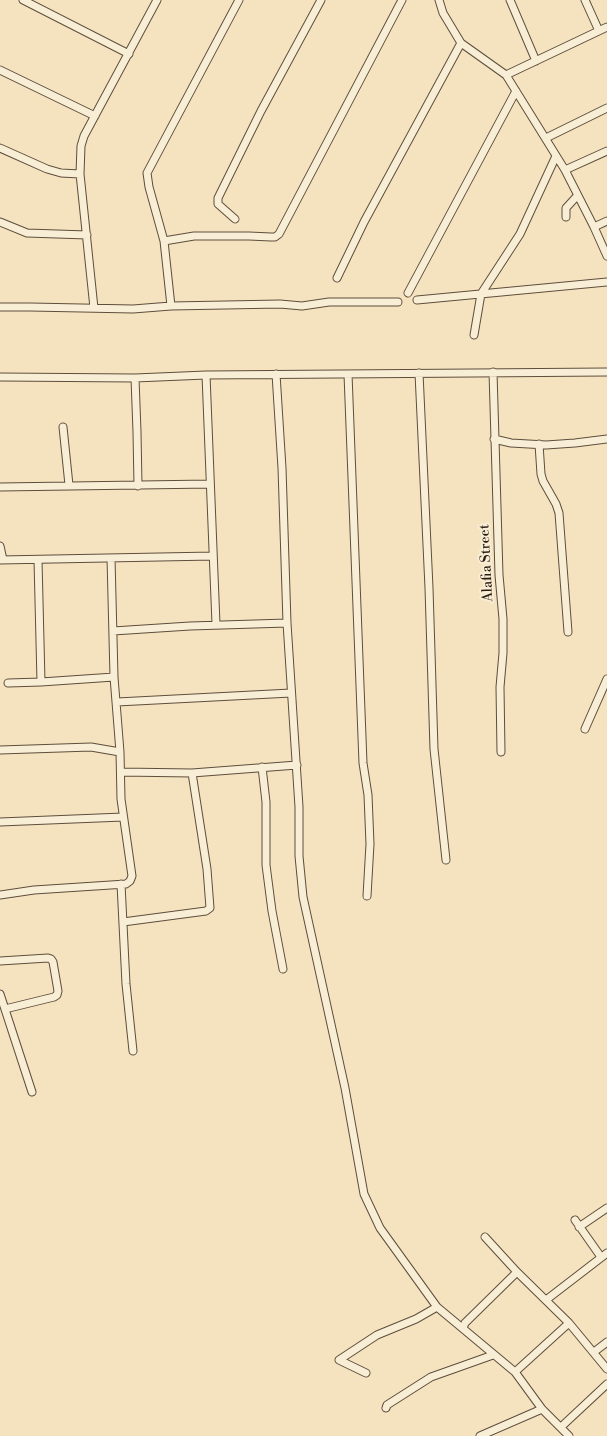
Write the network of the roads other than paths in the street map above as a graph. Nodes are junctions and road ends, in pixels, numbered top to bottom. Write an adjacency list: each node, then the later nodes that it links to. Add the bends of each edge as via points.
1 (24, 0): 12 (street)
2 (157, 0): 12 (street)
3 (239, 0): 32 (street, via 147,173)
4 (321, 0): 27 (street, via 261,111 218,198 218,204)
5 (402, 0): 32 (street, via 279,234 275,237 194,236)
6 (439, 0): 11 (street, via 443,13)
7 (510, 0): 13 (street)
8 (585, 0): 10 (street)
9 (607, 27): 10 (street)
10 (599, 31): 13 (street)
11 (461, 43): 15 (street); 34 (street, via 364,222)
12 (129, 54): 18 (street)
13 (536, 61): 15 (street)
14 (0, 70): 18 (street)
15 (506, 75): 16 (street)
16 (516, 91): 19 (street); 36 (street)
17 (607, 108): 19 (street)
18 (95, 116): 24 (street, via 81,146)
19 (546, 138): 22 (street)
20 (0, 148): 24 (street, via 47,169)
21 (607, 151): 23 (street)
22 (556, 156): 23 (street); 37 (street, via 520,234)
23 (565, 170): 25 (street)
24 (80, 174): 31 (street)
25 (577, 196): 26 (street, via 566,208); 30 (street)
26 (566, 217)
27 (235, 219)
28 (607, 221): 30 (street)
29 (0, 222): 31 (street, via 27,233)
30 (594, 227): 33 (street)
31 (87, 234): 42 (street)
32 (164, 241): 40 (street)
33 (607, 256)
34 (337, 278)
35 (607, 282): 37 (street)
36 (408, 293)
37 (481, 294): 38 (street); 43 (street)
38 (417, 300)
39 (398, 302): 40 (street, via 329,302 302,306)
40 (171, 306): 42 (street, via 133,309)
41 (0, 307): 42 (street)
42 (94, 308)
43 (474, 336)
44 (493, 372): 45 (street); 46 (street); 53 (street, Alafia Street)
45 (607, 372)
46 (419, 373): 48 (street); 85 (street, via 429,573 434,749)
47 (276, 374): 48 (street); 49 (street); 65 (street)
48 (348, 374): 88 (street, via 363,764 368,795 370,844)
49 (206, 375): 51 (street); 56 (street)
50 (0, 377): 51 (street)
51 (135, 378): 58 (street)
52 (63, 427): 57 (street)
53 (494, 439): 55 (street, via 511,443); 78 (street, Alafia Street, via 503,619)
54 (607, 439): 55 (street)
55 (539, 444): 68 (street, via 543,481 559,513)
56 (210, 484): 58 (street); 61 (street)
57 (69, 485): 58 (street); 59 (street)
58 (138, 486)
59 (0, 487)
60 (0, 546): 63 (street)
61 (213, 556): 62 (street); 66 (street)
62 (111, 558): 64 (street); 67 (street)
63 (1, 560): 64 (street)
64 (38, 560): 71 (street)
65 (287, 623): 66 (street); 73 (street)
66 (216, 624): 67 (street)
67 (113, 631): 69 (street)
68 (568, 632)
69 (114, 677): 71 (street); 74 (street)
70 (607, 679): 75 (street)
71 (41, 682): 72 (street)
72 (8, 683)
73 (291, 693): 74 (street); 79 (street)
74 (117, 702): 77 (street)
75 (585, 729)
76 (0, 750): 77 (street, via 91,747)
77 (120, 752): 81 (street)
78 (501, 752)
79 (297, 765): 80 (street); 103 (street, via 304,897 345,1088 364,1194 380,1228)
80 (262, 768): 82 (street); 91 (street, via 266,802 266,865)
81 (121, 772): 82 (street); 83 (street)
82 (192, 773): 89 (street, via 207,869 210,908 206,912)
83 (123, 817): 84 (street); 86 (street, via 132,876 130,881)
84 (0, 822)
85 (446, 860)
86 (121, 884): 87 (street, via 34,890); 89 (street)
87 (0, 896)
88 (367, 896)
89 (123, 922): 94 (street)
90 (0, 961): 93 (street, via 51,959 58,991 54,997)
91 (283, 969)
92 (0, 994): 93 (street)
93 (5, 1009): 95 (street)
94 (132, 1051)
95 (32, 1092)
96 (607, 1208): 98 (street)
97 (574, 1220): 98 (street)
98 (580, 1227): 100 (street)
99 (485, 1238): 101 (street)
100 (604, 1255): 102 (street)
101 (517, 1272): 102 (street); 105 (street)
102 (546, 1300): 104 (street)
103 (437, 1307): 105 (street); 111 (street, via 377,1335 339,1360)
104 (568, 1323): 107 (street); 110 (street)
105 (463, 1328): 108 (street)
106 (607, 1342): 107 (street)
107 (594, 1352): 109 (street)
108 (493, 1355): 110 (street); 113 (street, via 431,1377)
109 (607, 1369)
110 (515, 1372): 114 (street)
111 (366, 1373)
112 (607, 1384): 115 (street)
113 (386, 1408)
114 (542, 1409): 115 (street); 116 (street)
115 (561, 1427): 117 (street)
116 (480, 1436)
117 (569, 1436)

